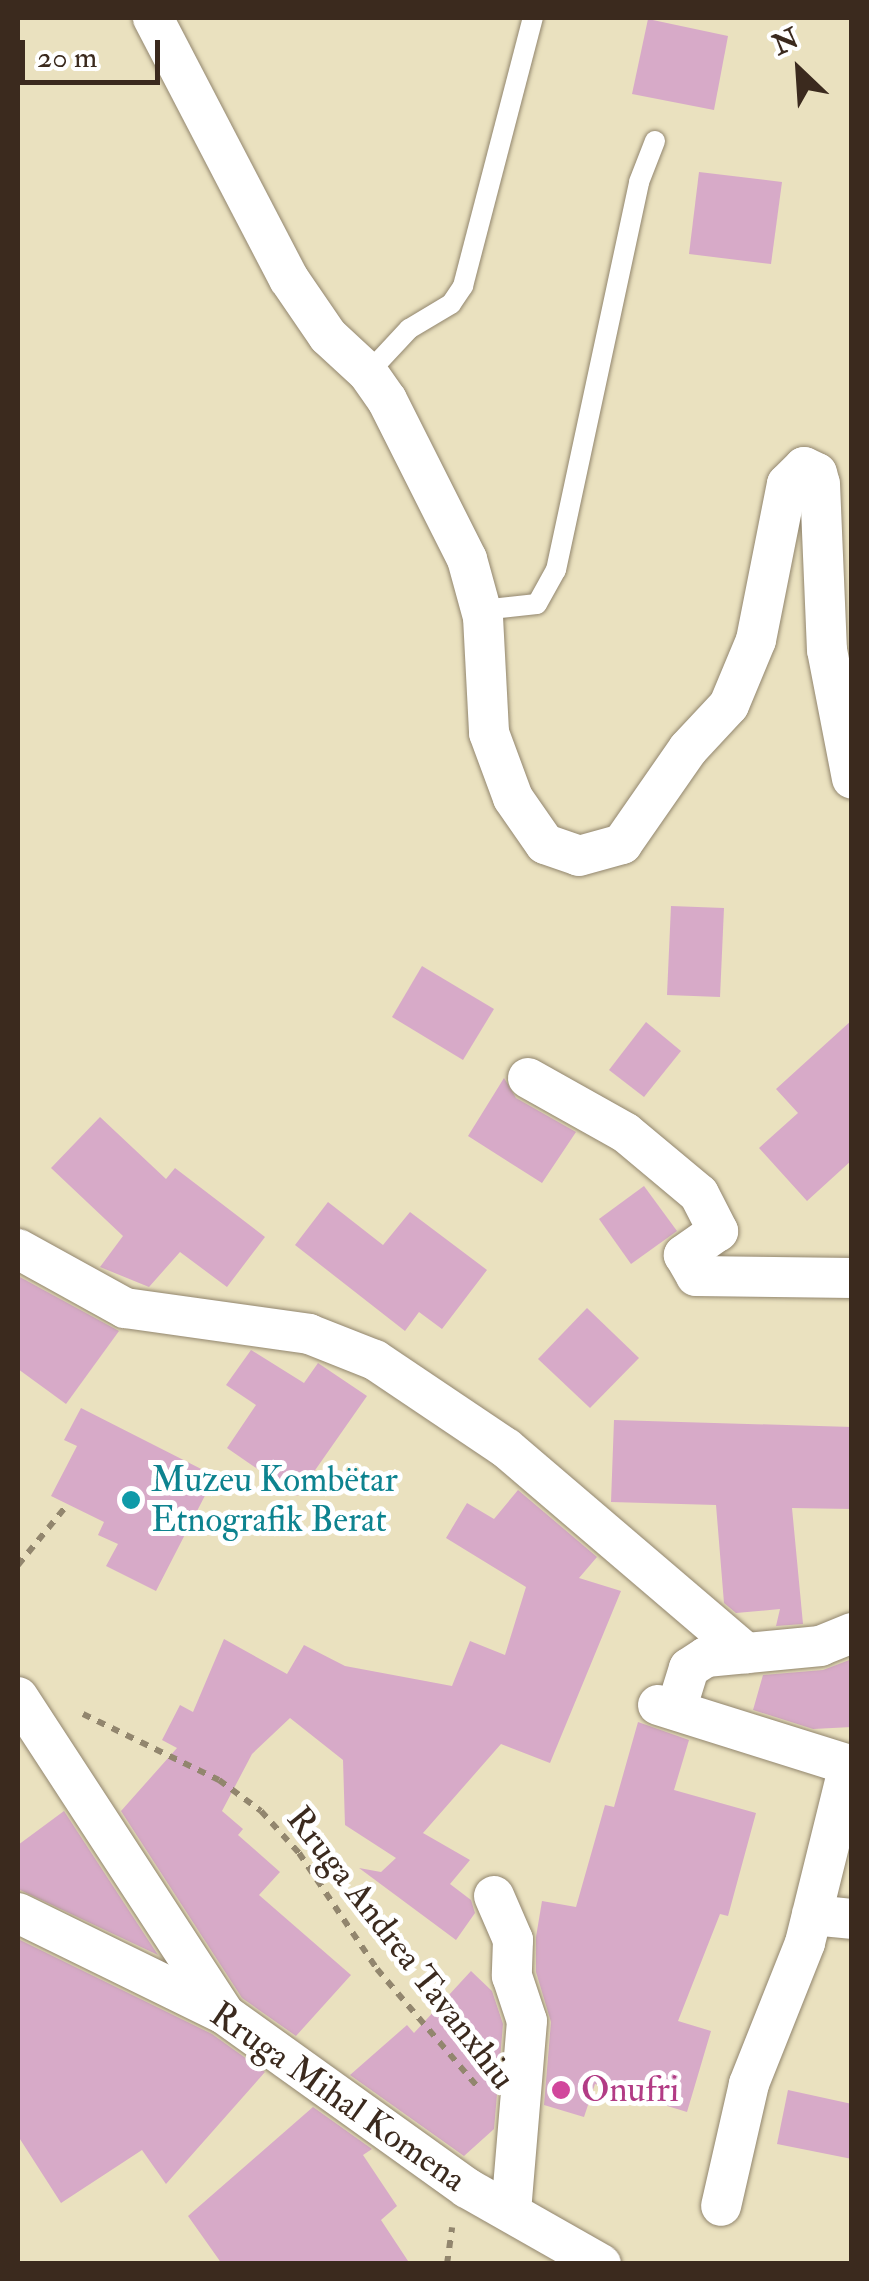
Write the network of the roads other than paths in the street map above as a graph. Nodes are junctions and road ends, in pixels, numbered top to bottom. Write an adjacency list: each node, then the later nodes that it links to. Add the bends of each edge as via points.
1 (153, 18): 4 (street, via 290,279 328,336)
2 (533, 18): 4 (lane, via 464,286 452,304 409,329)
3 (655, 141): 5 (lane, via 639,182 556,570 537,604 491,609)
4 (368, 372): 5 (street, via 467,559)
5 (483, 616): 6 (street, via 490,733 513,798 545,844 579,856 602,854 640,826 688,750 730,705 756,640 787,484 796,470 810,469 820,484 827,650)
6 (852, 778)
7 (528, 1078): 9 (street, via 626,1133 699,1194 718,1231 684,1254 696,1276)
8 (18, 1250): 11 (street, via 125,1308 310,1334 375,1360 506,1448)
9 (852, 1278)
10 (852, 1633): 11 (street, via 820,1646)
11 (746, 1653): 15 (street, via 694,1662 667,1707 848,1762)
12 (18, 1697): 17 (street)
13 (494, 1896): 19 (street, via 513,1940 512,1976 527,2021)
14 (18, 1913): 17 (street, Rruga Mihal Komena)
15 (812, 1915): 16 (street); 18 (street, via 750,2084)
16 (852, 1919)
17 (224, 2014): 19 (street, Rruga Mihal Komena, via 467,2188)
18 (721, 2206)
19 (511, 2210): 20 (street, Rruga Mihal Komena)
20 (600, 2264)

